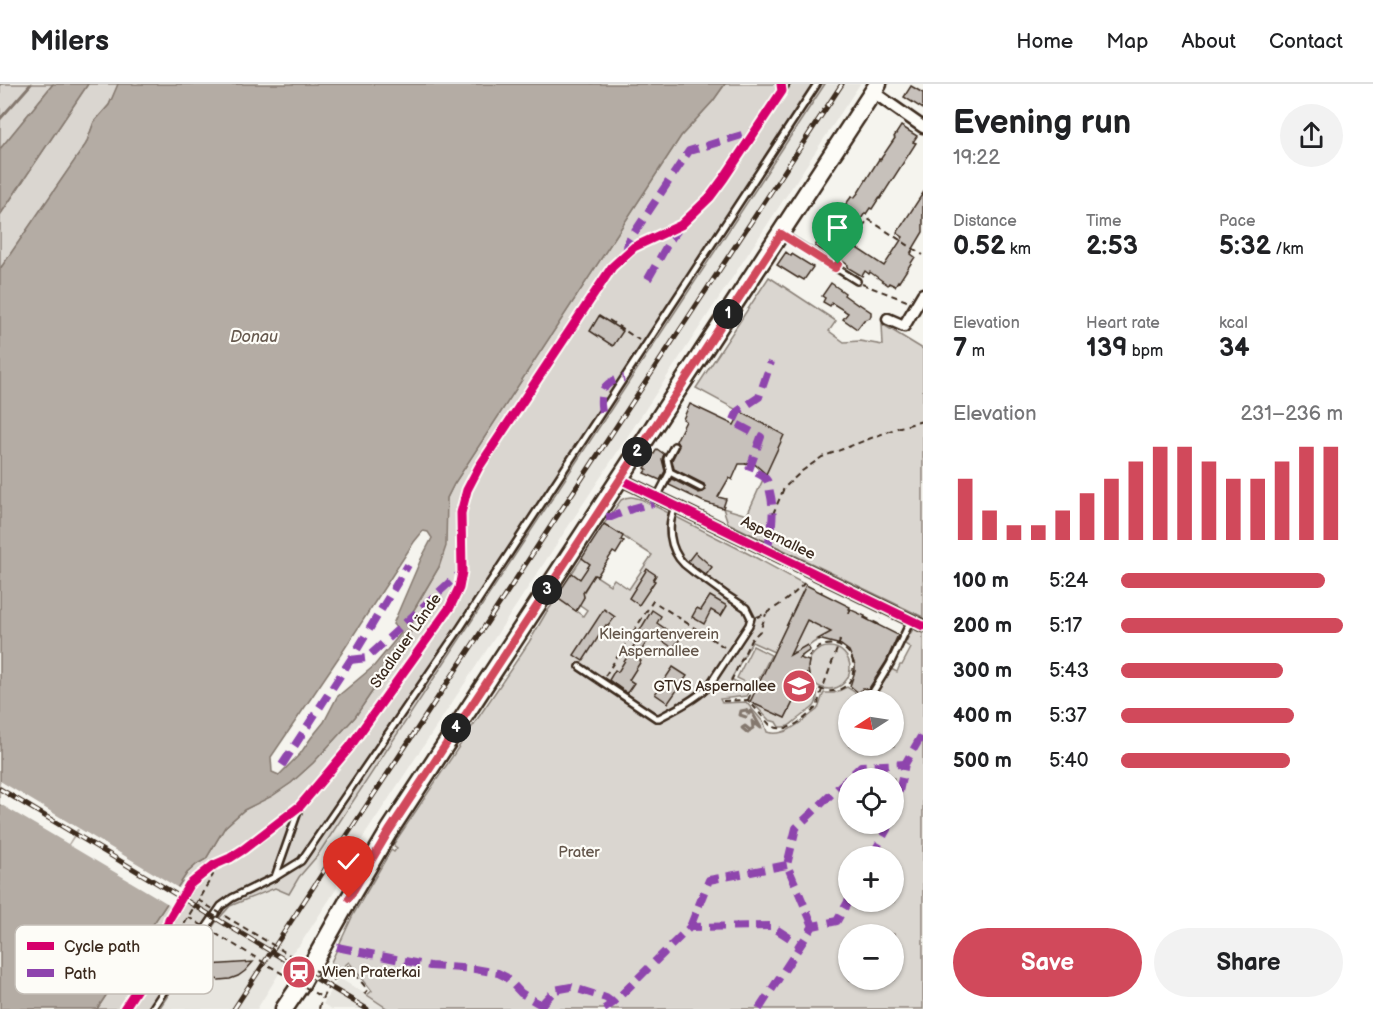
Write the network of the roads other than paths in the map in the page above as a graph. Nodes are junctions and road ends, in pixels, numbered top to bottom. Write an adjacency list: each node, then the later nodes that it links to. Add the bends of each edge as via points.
1 (786, 84): 4 (lane)
2 (817, 84): 21 (lane, via 460,628 317,838 301,861)
3 (876, 88): 5 (street); 6 (main road)
4 (782, 91)
5 (923, 127)
6 (781, 234): 7 (lane); 12 (main road)
7 (857, 281)
8 (923, 294): 9 (street, via 904,326)
9 (888, 319)
10 (674, 446): 11 (lane, via 667,459)
11 (670, 472): 13 (lane); 14 (lane)
12 (620, 478): 14 (street, Aspernallee); 25 (main road, via 389,831)
13 (701, 488)
14 (657, 497): 15 (street, Aspernallee)
15 (676, 506): 16 (street, Aspernallee); 18 (lane, via 670,524 674,550 693,571 746,608 752,618 749,625 708,687 659,718)
16 (911, 620): 17 (street, Aspernallee); 19 (lane)
17 (923, 626)
18 (580, 668)
19 (874, 690)
20 (300, 806): 21 (lane)
21 (275, 877): 22 (lane, via 232,898)
22 (208, 925)
23 (162, 994): 24 (lane)
24 (152, 1009)
25 (284, 1009)

